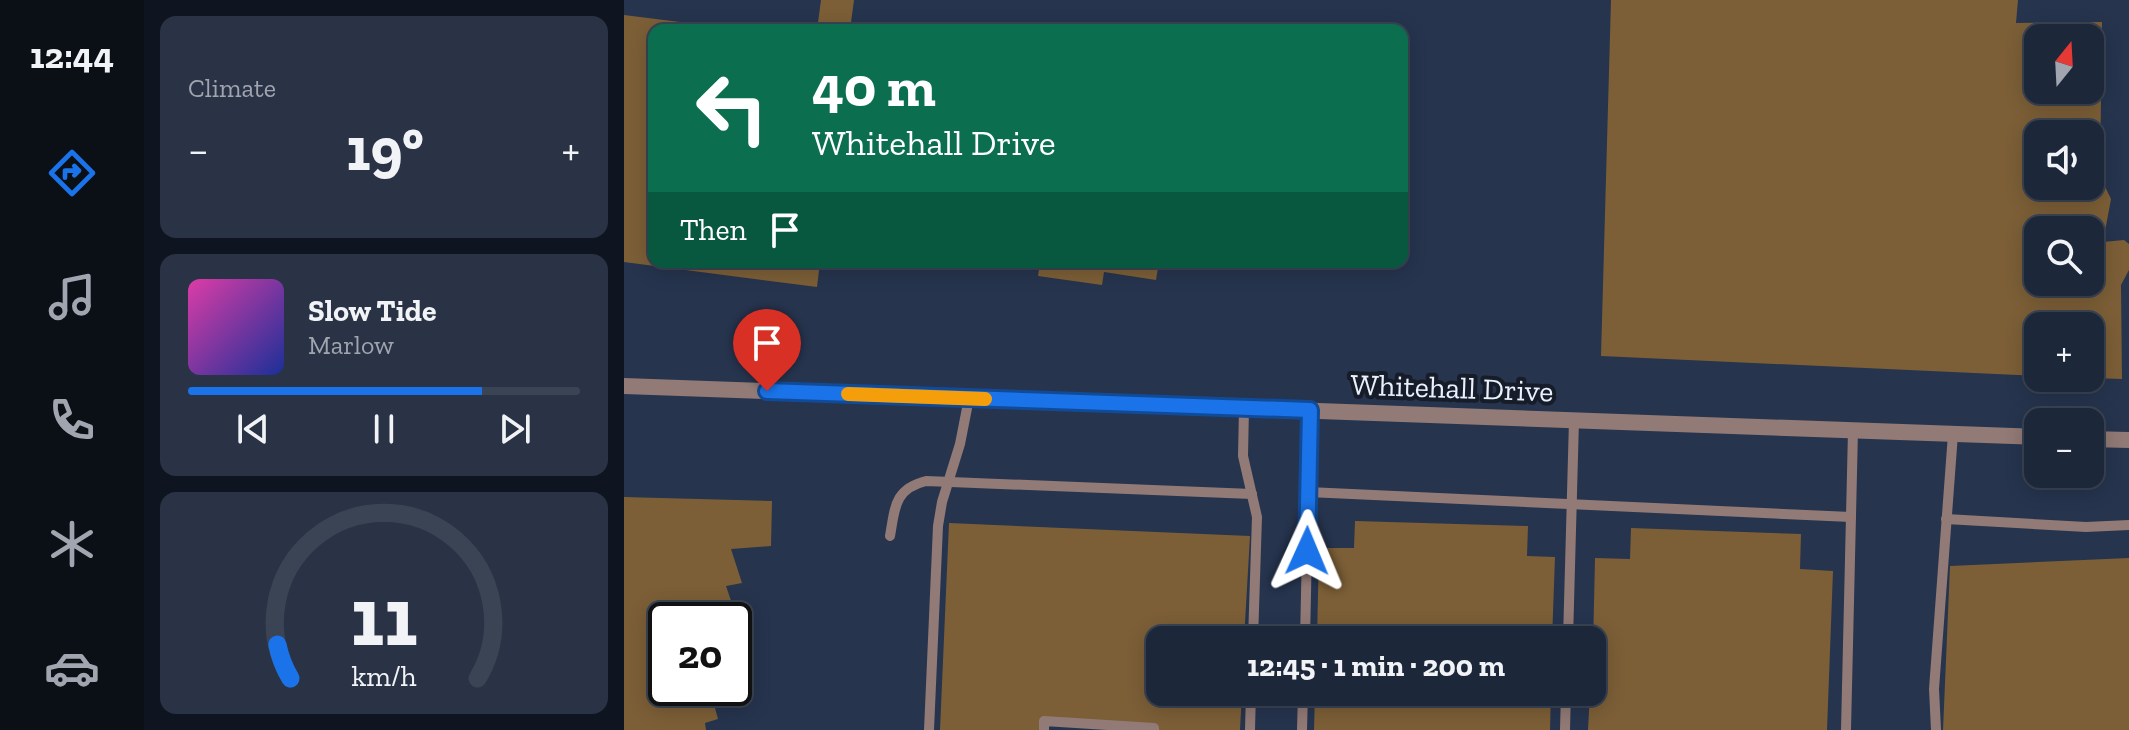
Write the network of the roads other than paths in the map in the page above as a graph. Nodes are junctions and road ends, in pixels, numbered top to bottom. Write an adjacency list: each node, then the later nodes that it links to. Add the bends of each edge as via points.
1 (624, 386): 2 (street, Whitehall Drive)
2 (969, 398): 3 (street, Whitehall Drive); 11 (lane)
3 (1244, 408): 4 (street, Whitehall Drive); 13 (lane, via 1243,456)
4 (1310, 410): 5 (street, Whitehall Drive); 12 (lane)
5 (1574, 420): 6 (street, Whitehall Drive); 14 (lane)
6 (1853, 430): 7 (street, Whitehall Drive); 15 (lane)
7 (1953, 434): 8 (street, Whitehall Drive); 16 (lane)
8 (2024, 437)
9 (2104, 439): 10 (street)
10 (2129, 440)
11 (950, 481): 13 (lane); 18 (lane, via 926,481 905,490 895,504); 25 (lane, via 938,526)
12 (1308, 492): 14 (lane); 20 (lane)
13 (1252, 494): 19 (lane, via 1257,517)
14 (1572, 504): 15 (lane); 21 (lane)
15 (1851, 517): 31 (lane)
16 (1946, 519): 17 (lane); 32 (lane)
17 (2129, 525)
18 (890, 536)
19 (1253, 626)
20 (1305, 626)
21 (1568, 626)
22 (1251, 706): 28 (lane)
23 (1303, 706): 29 (lane)
24 (1566, 706): 30 (lane)
25 (929, 730)
26 (1044, 730): 27 (lane, via 1044,721)
27 (1154, 730)
28 (1250, 730)
29 (1302, 730)
30 (1565, 730)
31 (1846, 730)
32 (1936, 730)

